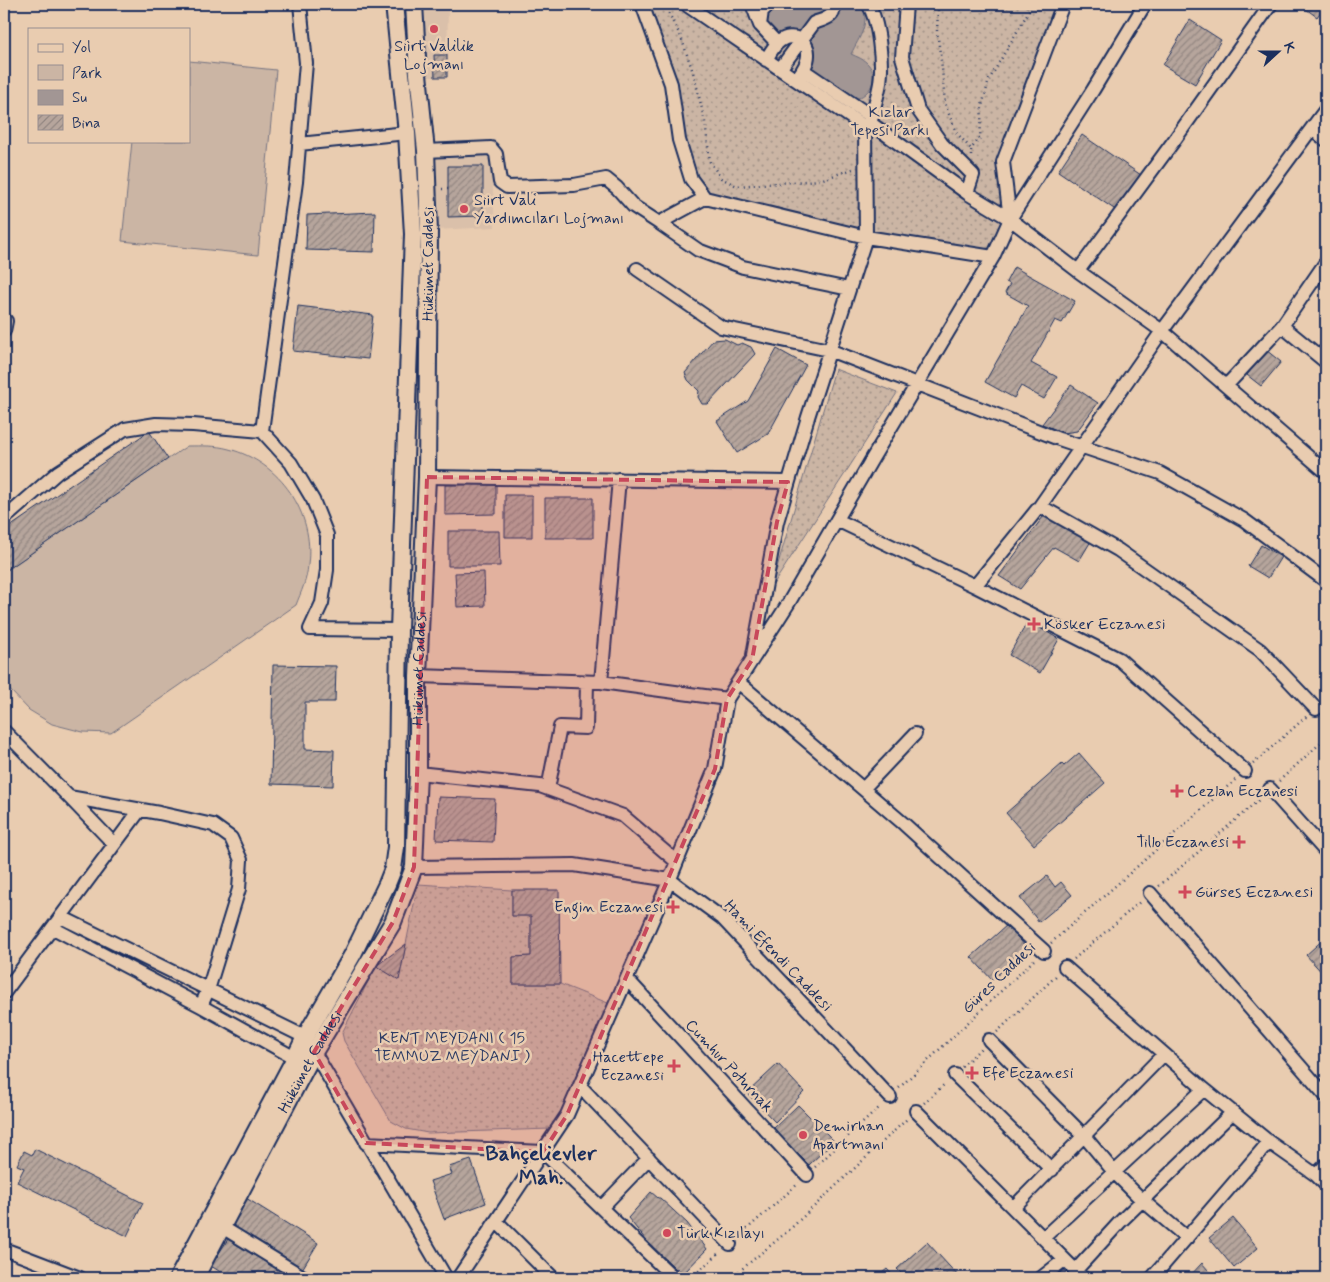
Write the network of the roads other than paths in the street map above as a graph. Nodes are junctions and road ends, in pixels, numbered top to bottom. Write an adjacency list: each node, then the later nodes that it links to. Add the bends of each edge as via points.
1 (300, 4): 25 (street, via 306,62)
2 (394, 4): 23 (main road)
3 (414, 4): 26 (main road, Hükümet Caddesi)
4 (642, 4): 28 (street, via 671,84 679,140 691,179)
5 (752, 4): 14 (street)
6 (770, 4): 14 (street, via 762,11)
7 (833, 4): 15 (street, via 831,16 814,23)
8 (868, 4): 21 (street, via 877,29 880,56 880,82)
9 (906, 4): 27 (street, via 902,57 918,110 942,144 973,175)
10 (1063, 4): 29 (street, via 1003,162)
11 (1145, 4): 29 (street)
12 (1271, 4): 35 (street)
13 (688, 6): 17 (street)
14 (760, 25): 16 (street)
15 (801, 40): 16 (street, via 787,37); 18 (street); 19 (street, via 808,58)
16 (778, 43): 17 (street)
17 (766, 60): 18 (street)
18 (780, 69): 19 (street)
19 (800, 75): 21 (street)
20 (1326, 109): 22 (street)
21 (869, 122): 27 (street); 31 (street)
22 (1312, 129): 24 (street); 40 (street)
23 (407, 133): 25 (street); 56 (main road, via 413,234)
24 (1326, 140)
25 (299, 144): 45 (street)
26 (426, 151): 30 (street, via 490,148 496,154 500,182 507,187 574,185 606,179 633,206); 48 (main road, Hükümet Caddesi, via 430,232)
27 (967, 192): 29 (street)
28 (705, 198): 30 (street); 31 (street)
29 (1010, 219): 32 (street); 35 (street)
30 (659, 223): 36 (street, via 698,250 743,267)
31 (866, 236): 32 (street); 36 (street)
32 (993, 257): 43 (street)
33 (1326, 262): 38 (street)
34 (637, 269): 41 (street, via 721,327)
35 (1078, 271): 40 (street)
36 (849, 289): 41 (street)
37 (4, 321): 39 (street)
38 (1282, 326): 42 (street); 44 (street)
39 (4, 331)
40 (1162, 332): 44 (street); 46 (street)
41 (829, 350): 43 (street); 50 (street)
42 (1326, 362)
43 (916, 384): 46 (street); 53 (street)
44 (1226, 386): 47 (street)
45 (262, 431): 52 (street, via 156,424 125,429 58,472); 56 (street, via 292,463 313,500 327,535 327,570 322,603 310,629)
46 (1081, 446): 51 (street); 54 (street, via 1160,472 1244,520)
47 (1326, 472)
48 (427, 477): 49 (street); 58 (main road, Hükümet Caddesi)
49 (619, 479): 50 (street); 60 (street)
50 (788, 482): 57 (street, via 777,522)
51 (1040, 506): 55 (street); 63 (street, via 1118,550 1260,650)
52 (4, 519)
53 (836, 520): 55 (street); 57 (street)
54 (1326, 581)
55 (975, 586): 68 (street, via 1120,659)
56 (399, 630): 89 (main road, via 393,869 353,954)
57 (752, 660): 61 (street)
58 (418, 676): 59 (street); 69 (main road, Hükümet Caddesi)
59 (587, 682): 60 (street); 70 (street, via 586,728 560,727)
60 (601, 682): 62 (street)
61 (738, 682): 62 (street); 71 (street)
62 (727, 699): 77 (street, via 715,770)
63 (1316, 709)
64 (4, 722): 67 (street)
65 (4, 731): 67 (street)
66 (915, 734): 71 (street)
67 (14, 741): 73 (street)
68 (1245, 771)
69 (418, 773): 70 (street); 78 (main road, Hükümet Caddesi)
70 (548, 788): 77 (street, via 623,816)
71 (864, 789): 83 (street)
72 (1270, 789): 76 (street)
73 (69, 797): 74 (street); 75 (street)
74 (140, 810): 75 (street); 86 (street, via 213,825 231,838 241,860 239,889)
75 (114, 844): 81 (street)
76 (1326, 852)
77 (677, 862): 79 (street)
78 (414, 867): 79 (street, Hami Efendi Caddesi, via 574,865); 91 (main road, Hükümet Caddesi, via 393,922)
79 (670, 880): 85 (street); 98 (street, Hami Efendi Caddesi, via 722,918)
80 (1150, 893): 97 (street)
81 (61, 918): 82 (street); 86 (street)
82 (53, 928): 87 (street); 88 (street)
83 (1044, 951)
84 (1065, 966): 92 (street)
85 (627, 979): 95 (street); 109 (street, Cumhur Poturnak)
86 (208, 990): 88 (street); 89 (street)
87 (4, 992)
88 (201, 1006): 93 (street)
89 (305, 1036): 93 (main road)
90 (989, 1040): 101 (street)
91 (314, 1052): 103 (street); 116 (main road, Hükümet Caddesi)
92 (1164, 1054): 96 (street); 101 (street)
93 (295, 1058): 124 (main road)
94 (955, 1075): 107 (street)
95 (580, 1086): 104 (street, via 567,1115); 105 (street)
96 (1204, 1089): 100 (street); 108 (street)
97 (1326, 1096)
98 (890, 1097)
99 (916, 1110): 114 (street)
100 (1233, 1112): 102 (street); 112 (street)
101 (1085, 1137): 107 (street); 108 (street)
102 (1269, 1142): 110 (street); 118 (street)
103 (366, 1143): 104 (street); 127 (street)
104 (543, 1152): 113 (street); 115 (street)
105 (649, 1158): 113 (street); 119 (street)
106 (1326, 1165): 110 (street)
107 (1052, 1170): 114 (street)
108 (1114, 1172): 112 (street); 117 (street)
109 (807, 1175)
110 (1316, 1175): 111 (street)
111 (1326, 1185)
112 (1142, 1200): 118 (street); 122 (street)
113 (601, 1208): 130 (street)
114 (1013, 1208): 117 (street)
115 (496, 1221): 128 (street); 129 (street)
116 (222, 1226): 125 (main road, Hükümet Caddesi); 126 (street)
117 (1043, 1238): 121 (street)
118 (1187, 1238): 132 (street)
119 (730, 1244)
120 (4, 1249): 123 (street)
121 (1064, 1260): 122 (street); 131 (street)
122 (1079, 1274)
123 (80, 1278)
124 (178, 1278)
125 (195, 1278)
126 (306, 1278)
127 (446, 1278)
128 (458, 1278)
129 (553, 1278)
130 (674, 1278)
131 (1041, 1278)
132 (1152, 1278)

